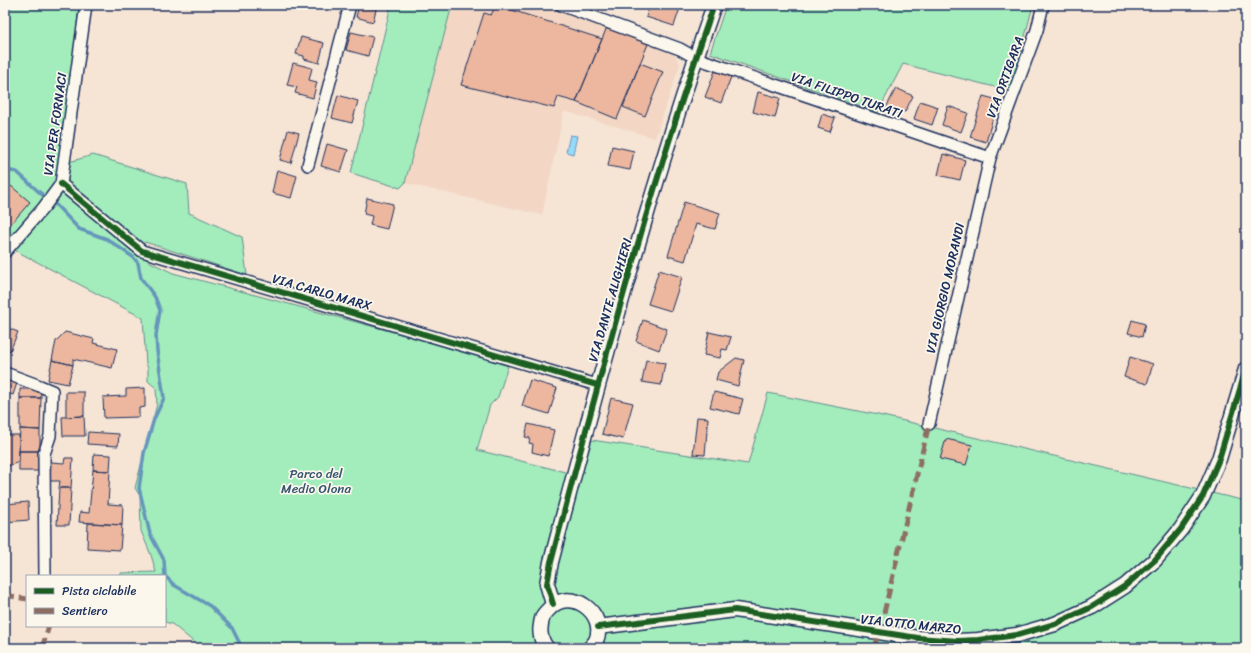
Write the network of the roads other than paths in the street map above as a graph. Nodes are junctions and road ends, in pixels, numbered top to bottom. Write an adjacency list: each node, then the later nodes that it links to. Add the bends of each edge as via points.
1 (86, 5): 9 (street, VIA PER FORNACI)
2 (350, 5): 8 (street)
3 (561, 5): 6 (street, VIA FILIPPO TURATI, via 680,49)
4 (714, 5): 6 (street, VIA DANTE ALIGHIERI)
5 (1043, 5): 7 (street, VIA ORTIGARA, via 1037,30)
6 (696, 58): 7 (street, VIA FILIPPO TURATI); 13 (street, VIA DANTE ALIGHIERI, via 664,153)
7 (990, 158): 14 (street, VIA GIORGIO MORANDI)
8 (308, 165)
9 (61, 184): 10 (street, VIA PER FORNACI); 13 (street, VIA CARLO MARX, via 142,251)
10 (5, 252)
11 (1246, 369): 17 (street, VIA OTTO MARZO, via 1219,460 1193,513 1155,560 1125,586 1092,607 1055,624 1017,635 958,641 918,638 735,610)
12 (5, 373): 15 (street, via 52,391 50,436 44,454)
13 (597, 384): 16 (street, VIA DANTE ALIGHIERI, via 551,562 547,584)
14 (928, 424)
15 (45, 575)
16 (553, 604): 17 (street, via 567,600 582,603 593,613); 18 (street, via 543,616 540,631)
17 (598, 627): 19 (street, via 596,640)
18 (545, 647)
19 (590, 648)

